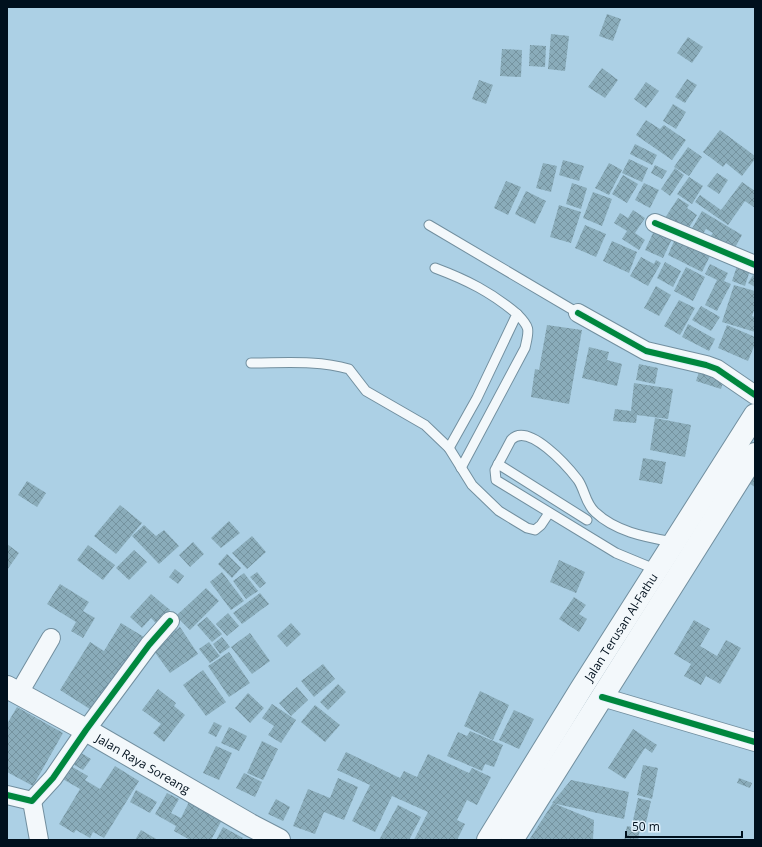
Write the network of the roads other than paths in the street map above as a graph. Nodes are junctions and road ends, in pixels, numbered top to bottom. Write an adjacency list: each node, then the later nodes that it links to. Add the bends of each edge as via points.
1 (655, 223): 3 (street)
2 (429, 225): 5 (lane)
3 (755, 265)
4 (435, 268): 6 (lane, via 489,292)
5 (578, 313): 8 (street, via 646,351 717,369)
6 (517, 314): 10 (lane, via 477,398); 13 (lane, via 529,330 525,348)
7 (251, 363): 10 (lane, via 329,364 349,369 366,391 425,425)
8 (755, 395)
9 (755, 415): 18 (main road, Jalan Terusan Al-Fathu)
10 (449, 448): 13 (lane)
11 (755, 454): 23 (main road, Jalan Terusan Al-Fathu)
12 (498, 464): 14 (lane, via 514,437 533,439 550,449 578,481); 15 (lane, via 495,470 496,480); 16 (lane)
13 (461, 468): 15 (lane, via 472,485 499,510 527,528 535,530)
14 (594, 512): 16 (lane); 18 (lane, via 614,526)
15 (549, 513): 17 (lane)
16 (587, 520): 17 (lane)
17 (579, 531): 19 (lane, via 616,553)
18 (674, 542): 19 (main road, Jalan Terusan Al-Fathu)
19 (657, 570): 30 (main road, Jalan Terusan Al-Fathu)
20 (170, 621): 24 (street)
21 (51, 638): 22 (street)
22 (13, 690): 24 (main road, Jalan Raya Soreang)
23 (602, 697): 25 (street); 31 (main road, Jalan Terusan Al-Fathu)
24 (86, 730): 27 (street, via 53,778); 29 (main road, Jalan Raya Soreang)
25 (755, 742)
26 (7, 795): 27 (street)
27 (32, 801): 28 (street)
28 (39, 840)
29 (280, 840)
30 (488, 840)
31 (512, 840)

